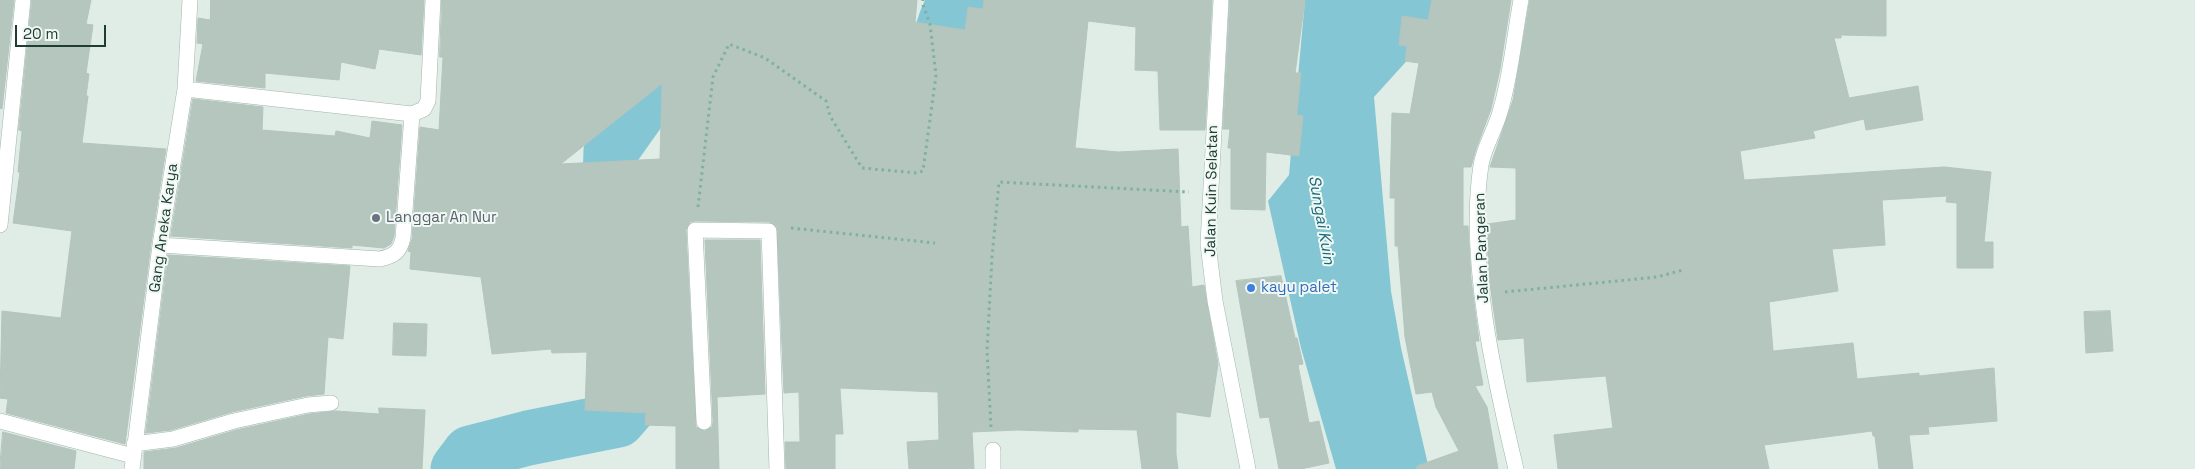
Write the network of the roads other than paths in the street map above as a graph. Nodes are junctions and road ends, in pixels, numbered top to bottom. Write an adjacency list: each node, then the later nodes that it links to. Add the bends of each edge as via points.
1 (23, 0): 8 (street)
2 (190, 0): 6 (street, Gang Aneka Karya)
3 (433, 0): 7 (street, via 428,101 424,109)
4 (1221, 0): 17 (street, Jalan Kuin Selatan, via 1208,244 1215,301)
5 (1521, 0): 18 (street, Jalan Pangeran, via 1500,111 1481,164 1478,220 1480,286)
6 (185, 89): 7 (street); 9 (street, Gang Aneka Karya)
7 (412, 114): 9 (street, via 401,246 391,257 380,259)
8 (0, 225)
9 (160, 245): 14 (street, Gang Aneka Karya)
10 (331, 403): 14 (street, via 234,421 173,439)
11 (0, 421): 14 (street)
12 (704, 422): 15 (street, via 695,230 769,231)
13 (993, 450): 16 (street)
14 (133, 456)
15 (777, 469)
16 (993, 469)
17 (1248, 469)
18 (1516, 469)

